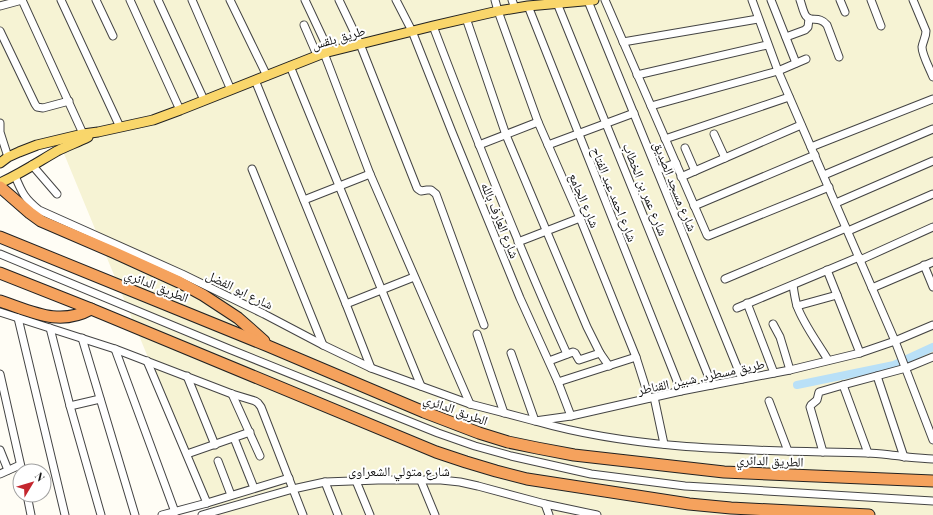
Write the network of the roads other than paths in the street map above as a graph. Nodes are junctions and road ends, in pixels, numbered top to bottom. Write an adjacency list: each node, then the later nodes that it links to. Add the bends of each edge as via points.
1 (22, 0): 22 (street); 53 (street)
2 (61, 0): 61 (street)
3 (96, 0): 34 (street)
4 (130, 0): 55 (street)
5 (158, 0): 52 (street)
6 (192, 0): 49 (street)
7 (230, 0): 46 (street)
8 (305, 0): 39 (street)
9 (339, 0): 37 (street)
10 (396, 0): 33 (street, شارع العارف بالله)
11 (495, 0): 24 (street, شارع الجامع)
12 (605, 0): 36 (street)
13 (752, 0): 27 (street)
14 (771, 0): 35 (street)
15 (800, 0): 28 (street)
16 (840, 0): 25 (street)
17 (871, 0): 31 (street)
18 (912, 0): 47 (street, via 926,31 922,51)
19 (591, 1): 20 (main road, طريق بلقس); 56 (street, شارع مسجد الصديق)
20 (557, 3): 23 (main road, طريق بلقس); 59 (street, شارع عمر بن الخطاب)
21 (514, 4): 23 (main road, طريق بلقس); 24 (main road, طريق بلقس)
22 (0, 6)
23 (528, 6): 63 (street, شارع احمد عبد الفتاح)
24 (498, 12): 26 (main road, طريق بلقس); 57 (street, شارع الجامع)
25 (845, 12)
26 (466, 18): 30 (main road, طريق بلقس); 65 (street)
27 (758, 19): 36 (street); 38 (street)
28 (809, 19): 35 (street, via 806,30); 40 (street, via 824,22)
29 (304, 25): 39 (street)
30 (433, 26): 33 (main road, طريق بلقس); 68 (street)
31 (881, 26)
32 (0, 31): 53 (street, via 37,107 43,108)
33 (412, 31): 37 (main road, طريق بلقس); 140 (street, شارع العارف بالله, via 517,291)
34 (113, 36)
35 (786, 37): 42 (street)
36 (623, 42): 45 (street)
37 (360, 44): 39 (main road, طريق بلقس); 122 (street, via 418,190 431,190 436,194)
38 (767, 44): 44 (street); 45 (street)
39 (323, 53): 43 (main road, طريق بلقس); 82 (street)
40 (839, 57)
41 (806, 59): 42 (street)
42 (796, 63): 44 (street)
43 (290, 66): 46 (main road, طريق بلقس); 87 (street)
44 (778, 71): 50 (street); 54 (street)
45 (637, 75): 54 (street)
46 (267, 76): 48 (main road, طريق بلقس)
47 (933, 77)
48 (255, 80): 49 (main road, طريق بلقس); 92 (street)
49 (231, 90): 52 (main road, طريق بلقس)
50 (789, 97): 60 (street); 67 (street)
51 (933, 99): 70 (street)
52 (204, 100): 55 (main road, طريق بلقس)
53 (69, 101): 66 (street)
54 (651, 106): 67 (street)
55 (180, 110): 61 (main road, طريق بلقس, via 154,120)
56 (634, 113): 59 (street); 80 (street, شارع مسجد الصديق)
57 (538, 122): 65 (street); 69 (street, شارع الجامع)
58 (0, 123): 73 (street, via 0,132)
59 (606, 124): 63 (street); 151 (street, شارع عمر بن الخطاب)
60 (801, 125): 70 (street); 74 (street)
61 (120, 127): 66 (main road, طريق بلقس)
62 (933, 129): 85 (street)
63 (578, 134): 69 (street); 154 (street, شارع احمد عبد الفتاح)
64 (714, 134): 74 (street)
65 (506, 135): 68 (street); 98 (street)
66 (84, 136): 73 (main road, via 37,145); 78 (main road)
67 (665, 139): 77 (street)
68 (479, 145): 100 (street)
69 (548, 145): 95 (street, شارع الجامع)
70 (811, 147): 72 (street)
71 (685, 148): 81 (street)
72 (815, 155): 85 (street); 94 (street)
73 (8, 157): 76 (main road)
74 (725, 158): 81 (street)
75 (933, 161): 93 (street)
76 (0, 163)
77 (676, 163): 80 (street); 84 (street)
78 (32, 165): 83 (main road); 90 (street)
79 (252, 169): 129 (street)
80 (657, 170): 149 (street, شارع مسجد الصديق)
81 (695, 171): 84 (street)
82 (370, 174): 87 (street); 107 (street)
83 (15, 176): 86 (main road); 129 (street, شارع ابو الفضل, via 28,202 39,210 182,274)
84 (681, 176): 94 (street)
85 (824, 176): 88 (street)
86 (0, 183)
87 (339, 186): 92 (street); 112 (street)
88 (828, 186): 93 (street); 94 (street, via 709,236 706,235)
89 (0, 187): 130 (highway, via 41,221 185,285 215,302 248,326)
90 (57, 194)
91 (933, 194): 97 (street)
92 (304, 200): 116 (street)
93 (836, 203): 97 (street)
94 (694, 206)
95 (580, 218): 98 (street); 136 (street, شارع الجامع)
96 (933, 227): 102 (street)
97 (847, 230): 102 (street); 108 (street)
98 (547, 231): 100 (street); 133 (street)
99 (0, 237): 130 (highway, الطريق الدائري)
100 (518, 242): 135 (street)
101 (0, 254): 190 (street, via 438,433 489,450 592,474 685,486)
102 (859, 258): 105 (street); 111 (street)
103 (933, 262): 104 (street)
104 (924, 265): 110 (street); 111 (street)
105 (827, 270): 109 (street); 113 (street)
106 (0, 273): 119 (highway)
107 (414, 277): 112 (street); 159 (street)
108 (725, 279)
109 (793, 285): 115 (street); 117 (street)
110 (933, 286)
111 (872, 288): 128 (street)
112 (382, 290): 116 (street); 153 (street)
113 (837, 295): 117 (street); 134 (street)
114 (0, 301): 119 (highway, via 61,318)
115 (747, 303): 118 (street); 145 (street)
116 (346, 304): 142 (street)
117 (797, 306): 138 (street)
118 (737, 308)
119 (91, 309): 195 (highway, via 436,452 496,472)
120 (0, 312): 121 (street)
121 (18, 318): 125 (street); 200 (street)
122 (484, 324)
123 (773, 324): 144 (street, via 780,337)
124 (933, 325): 128 (street, طريق مسطرد, شبين القناطر)
125 (50, 328): 127 (street); 160 (street)
126 (477, 334): 161 (street)
127 (82, 338): 131 (street); 157 (street)
128 (895, 341): 134 (street, طريق مسطرد, شبين القناطر); 143 (street)
129 (323, 345): 142 (street, شارع ابو الفضل)
130 (268, 346): 185 (highway, الطريق الدائري, via 479,433 537,448 574,455 724,472)
131 (115, 349): 139 (street); 194 (street)
132 (511, 353): 163 (street)
133 (600, 353): 135 (street, via 579,360 574,352); 141 (street)
134 (860, 353): 138 (street, طريق مسطرد, شبين القناطر)
135 (567, 354): 140 (street)
136 (636, 357): 141 (street); 156 (street, شارع الجامع)
137 (933, 357): 143 (street)
138 (828, 360): 144 (street, طريق مسطرد, شبين القناطر)
139 (147, 361): 147 (street); 173 (street)
140 (549, 361): 150 (street, شارع العارف بالله)
141 (610, 366): 150 (street)
142 (371, 368): 153 (street, شارع ابو الفضل)
143 (906, 368): 148 (street); 166 (street)
144 (790, 370): 145 (street, طريق مسطرد, شبين القناطر)
145 (774, 373): 149 (street, طريق مسطرد, شبين القناطر)
146 (0, 374): 178 (street)
147 (187, 376): 155 (street); 168 (street)
148 (877, 376): 152 (street); 175 (street)
149 (742, 379): 151 (street, طريق مسطرد, شبين القناطر)
150 (558, 382): 162 (street, شارع العارف بالله)
151 (712, 385): 154 (street, طريق مسطرد, شبين القناطر)
152 (843, 385): 171 (street, via 819,392 817,400 810,407); 172 (street)
153 (421, 386): 159 (street, شارع ابو الفضل)
154 (681, 391): 156 (street, طريق مسطرد, شبين القناطر)
155 (232, 394): 164 (street); 182 (street, via 255,401 261,407)
156 (651, 398): 162 (street, طريق مسطرد, شبين القناطر); 167 (street, شارع الجامع)
157 (100, 399): 160 (street); 202 (street)
158 (769, 401): 170 (street)
159 (470, 404): 161 (street, طريق مسطرد, شبين القناطر)
160 (70, 406): 201 (street)
161 (504, 413): 163 (street, طريق مسطرد, شبين القناطر)
162 (571, 416): 163 (street, طريق مسطرد, شبين القناطر)
163 (535, 421): 167 (street, via 583,433)
164 (250, 432): 165 (street); 174 (street)
165 (234, 438): 168 (street); 187 (street)
166 (933, 440)
167 (664, 444): 170 (street)
168 (215, 445): 173 (street)
169 (0, 450): 180 (street)
170 (788, 451): 171 (street)
171 (823, 452): 172 (street)
172 (868, 453): 175 (street)
173 (187, 454): 192 (street)
174 (260, 456)
175 (904, 457): 176 (street)
176 (933, 459)
177 (218, 461): 189 (street)
178 (20, 463)
179 (12, 469): 180 (street)
180 (8, 470): 181 (street)
181 (0, 474)
182 (288, 478): 187 (street); 188 (street)
183 (356, 481): 184 (street, شارع متولي الشعراوى); 186 (street, شارع متولي الشعراوى); 207 (street)
184 (421, 481): 193 (street, شارع متولي الشعراوى, via 460,482); 208 (street)
185 (933, 481)
186 (325, 482): 188 (street, شارع متولي الشعراوى); 206 (street)
187 (254, 488): 189 (street)
188 (293, 489): 197 (street, شارع متولي الشعراوى); 205 (street)
189 (231, 495): 192 (street)
190 (933, 501)
191 (29, 503): 199 (street)
192 (207, 503): 194 (street)
193 (545, 504): 196 (street, شارع متولي الشعراوى); 209 (street)
194 (175, 512): 203 (street)
195 (733, 512): 198 (highway)
196 (580, 513): 210 (street, شارع متولي الشعراوى)
197 (211, 514): 204 (street, شارع متولي الشعراوى)
198 (809, 514): 211 (highway)
199 (31, 515)
200 (65, 515)
201 (100, 515)
202 (135, 515)
203 (162, 515)
204 (202, 515)
205 (303, 515)
206 (338, 515)
207 (370, 515)
208 (435, 515)
209 (549, 515)
210 (597, 515)
211 (869, 515)

